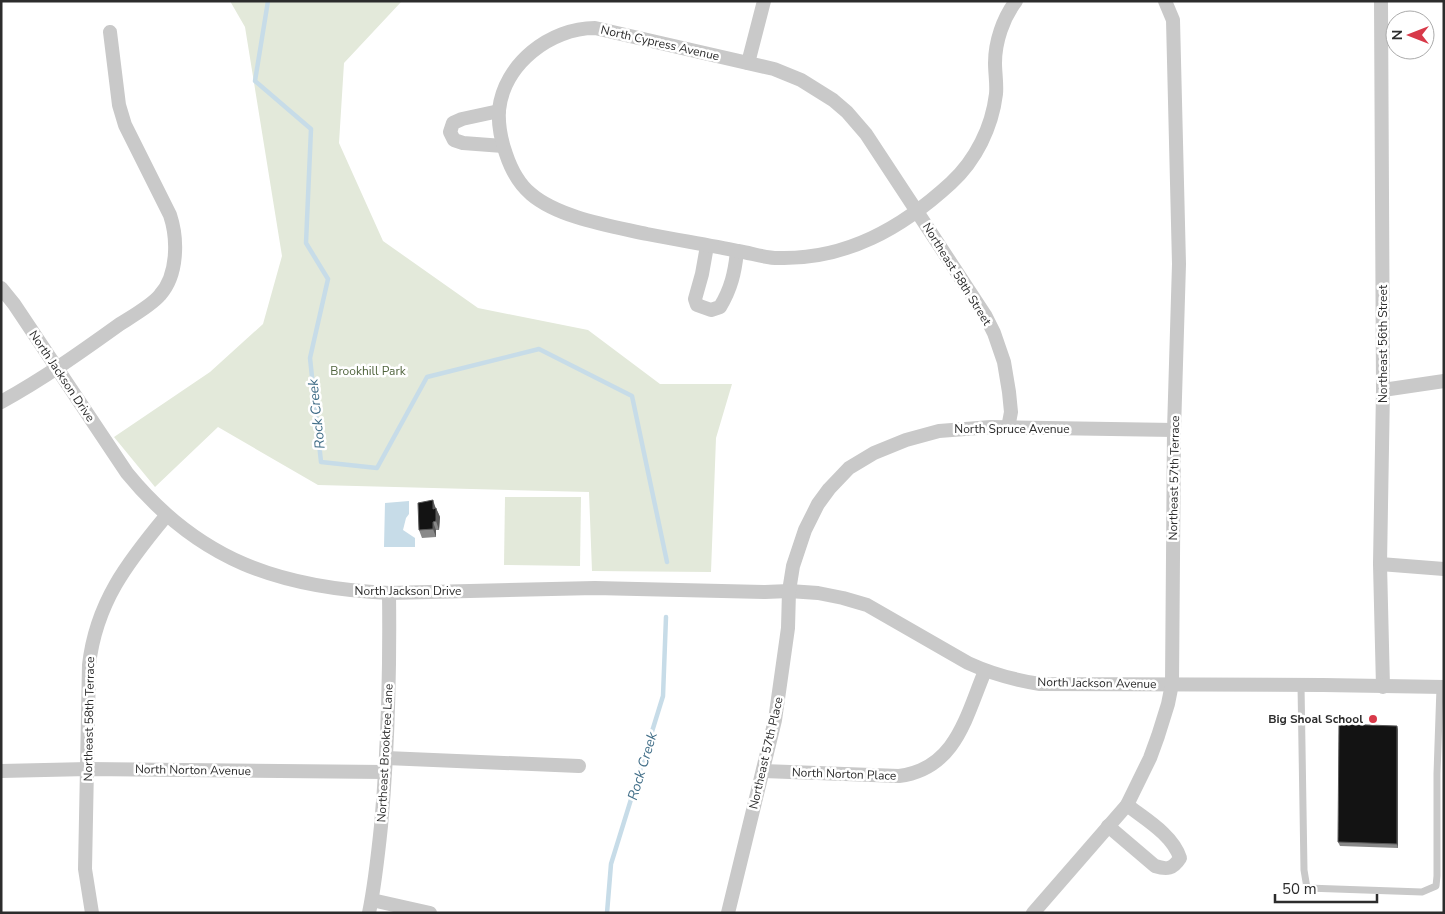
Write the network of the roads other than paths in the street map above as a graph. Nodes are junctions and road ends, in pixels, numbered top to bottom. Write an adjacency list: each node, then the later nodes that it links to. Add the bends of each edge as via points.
1 (764, 1): 6 (street)
2 (1016, 1): 9 (street, Northeast 58th Street, via 998,41 993,112 978,150 953,182)
3 (1165, 1): 18 (street, Northeast 57th Terrace, via 1173,20 1179,244)
4 (1381, 1): 15 (street, Northeast 56th Street)
5 (110, 32): 13 (street, via 118,106 170,215 175,252 172,271 160,296)
6 (748, 63): 7 (street, North Cypress Avenue, via 595,28 568,31 544,42 518,66 502,97); 9 (street, North Cypress Avenue, via 801,80 847,112 866,134)
7 (499, 111): 8 (street, North Cypress Avenue); 8 (street, via 462,119 453,123 450,132 454,140 463,143)
8 (503, 146): 10 (street, North Cypress Avenue, via 520,181 548,206 600,224)
9 (917, 212): 11 (street, North Cypress Avenue, via 869,240 823,254 776,258); 17 (street, Northeast 58th Street, via 994,333 1010,392)
10 (707, 246): 11 (street, North Cypress Avenue); 11 (street, via 695,299 697,305 711,310 720,307 729,293)
11 (737, 251)
12 (1, 288): 13 (street, North Jackson Drive)
13 (57, 369): 16 (street); 19 (street, North Jackson Drive, via 127,473)
14 (1444, 381): 15 (street)
15 (1383, 390): 20 (street, Northeast 56th Street)
16 (1, 402)
17 (1008, 428): 18 (street, North Spruce Avenue); 23 (street, North Spruce Avenue, via 965,428 922,435 890,446 849,468 824,496 804,530)
18 (1174, 430): 26 (street, Northeast 57th Terrace)
19 (166, 516): 24 (street, North Jackson Drive, via 196,539 252,568 316,586); 33 (street, Northeast 58th Terrace, via 120,576 96,624 89,665)
20 (1380, 564): 21 (street); 28 (street, Northeast 56th Street)
21 (1444, 569)
22 (680, 590): 23 (street, North Jackson Avenue); 24 (street, North Jackson Drive, via 595,588)
23 (789, 591): 25 (street, North Jackson Avenue, via 818,593 867,605); 35 (street, Northeast 57th Place, via 781,684)
24 (389, 593): 31 (street, Northeast Brooktree Lane)
25 (985, 671): 26 (street, North Jackson Avenue, via 1012,680 1040,684); 35 (street, North Norton Place, via 954,742 943,757 927,768 899,776)
26 (1172, 684): 27 (street, North Jackson Avenue); 37 (street, Northeast 57th Terrace, via 1150,758)
27 (1301, 685): 28 (street, North Jackson Avenue); 39 (lane, via 1307,888 1422,892 1436,886)
28 (1383, 687): 29 (street, North Jackson Avenue)
29 (1442, 687): 30 (lane)
30 (1441, 736): 39 (lane)
31 (386, 758): 32 (street); 36 (street, Northeast Brooktree Lane)
32 (579, 766)
33 (88, 769): 34 (street, North Norton Avenue); 36 (street, North Norton Avenue); 41 (street, Northeast 58th Terrace, via 85,869)
34 (1, 771)
35 (764, 771): 43 (street, Northeast 57th Place)
36 (385, 772): 40 (street, Northeast Brooktree Lane)
37 (1127, 805): 38 (street, Northeast 57th Terrace); 38 (street, via 1163,834 1177,850 1180,858 1176,864 1165,870 1155,866)
38 (1108, 826): 44 (street, Northeast 57th Terrace)
39 (1441, 876)
40 (370, 906): 42 (street)
41 (92, 913)
42 (430, 913)
43 (728, 913)
44 (1033, 913)

